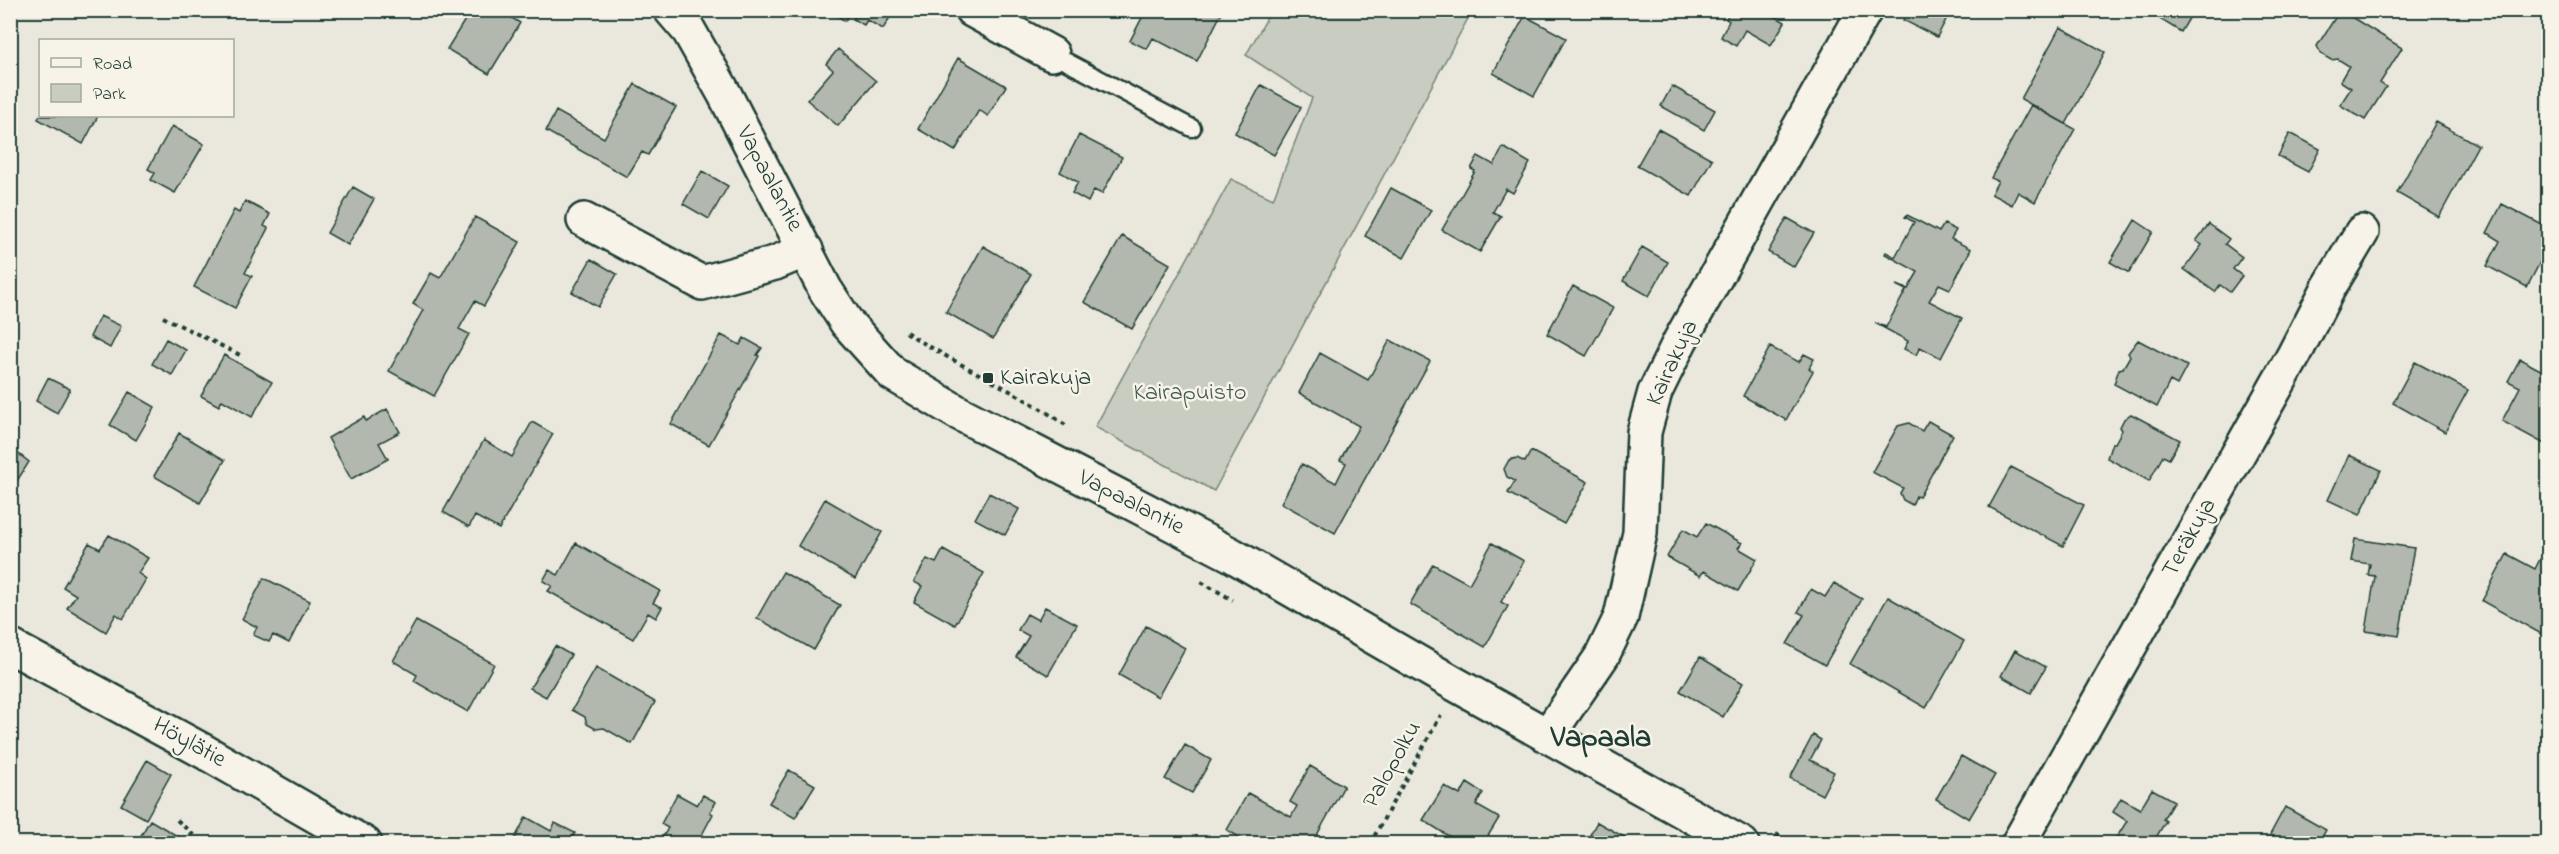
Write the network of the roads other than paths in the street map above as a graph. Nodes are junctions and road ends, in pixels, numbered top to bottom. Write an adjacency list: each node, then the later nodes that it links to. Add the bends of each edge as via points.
1 (671, 10): 8 (street, Vapaalantie, via 694,40)
2 (972, 10): 4 (street)
3 (1865, 10): 10 (street, Kairakuja, via 1655,392 1644,432 1640,533 1621,617 1602,657)
4 (1052, 54): 5 (lane)
5 (1192, 128)
6 (585, 220): 8 (street, via 702,283 775,263)
7 (2362, 232): 13 (street, Teräkuja)
8 (806, 250): 10 (street, Vapaalantie, via 847,323 893,374 957,412 1232,555)
9 (10, 646): 11 (street, Höylätie)
10 (1548, 735): 12 (street, Vapaalantie)
11 (365, 843)
12 (1742, 843)
13 (2018, 843)

